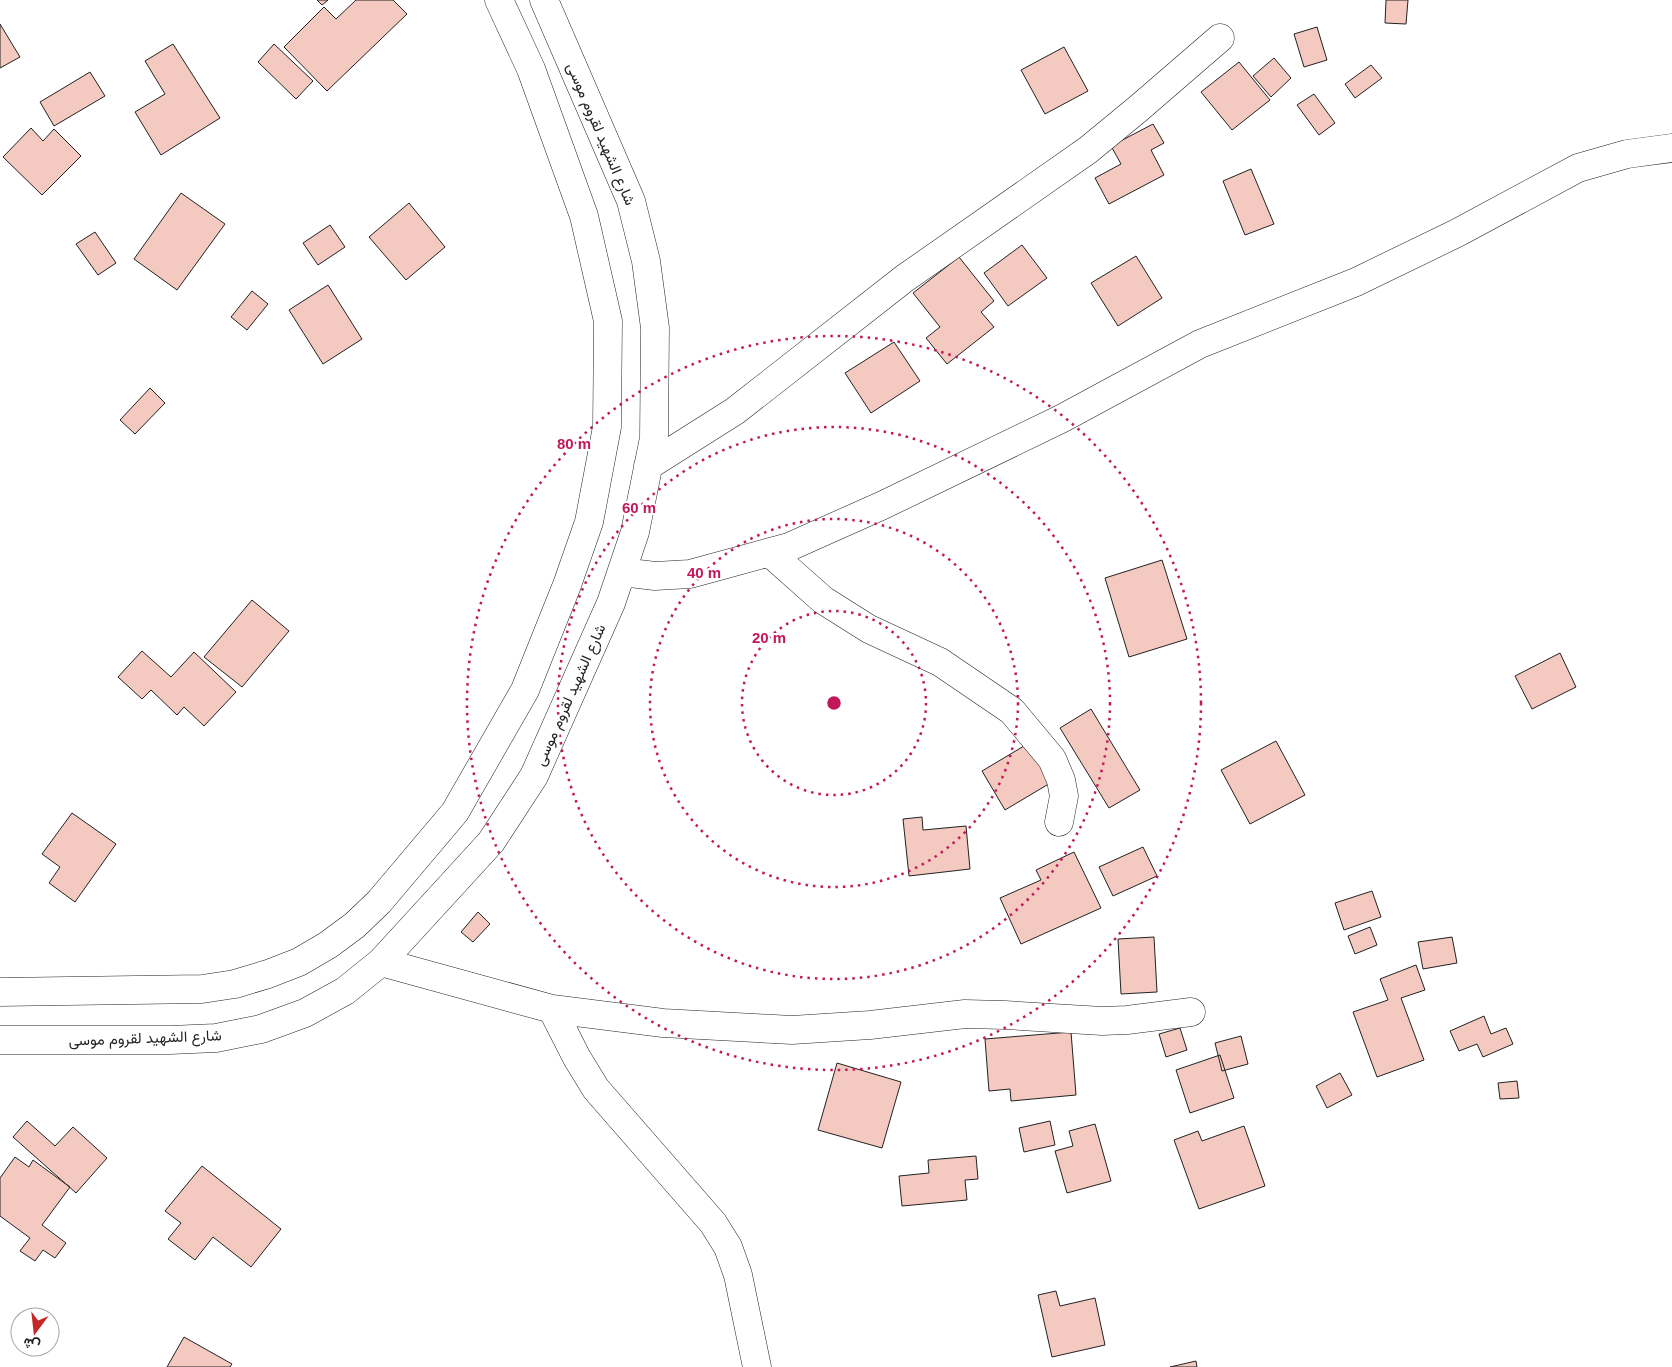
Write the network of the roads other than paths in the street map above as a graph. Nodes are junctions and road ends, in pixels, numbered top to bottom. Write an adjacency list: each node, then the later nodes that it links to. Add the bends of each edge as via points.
1 (499, 0): 10 (street, via 531,69 584,216 608,321 607,427 589,522 525,690 455,812 379,902 355,925 306,957 268,974 202,989)
2 (544, 0): 5 (street, شارع الشهيد لقروم موسى, via 631,201 646,260 655,328 654,438)
3 (1220, 38): 5 (street, via 1088,150 906,278 735,410)
4 (1672, 148): 6 (street, via 1627,154 1578,168 1457,233 1356,282 1200,344 1061,419 881,506)
5 (648, 466): 7 (street, شارع الشهيد لقروم موسى, via 635,532)
6 (770, 553): 7 (street, via 690,574 655,576); 8 (street, via 822,600 869,630 940,662 1012,711 1052,759 1061,780 1064,796)
7 (622, 572): 9 (street, شارع الشهيد لقروم موسى, via 612,603 534,776 491,842)
8 (1059, 822)
9 (381, 962): 11 (street); 13 (street, شارع الشهيد لقروم موسى, via 345,991 305,1013 261,1029 216,1038)
10 (0, 992)
11 (552, 1009): 12 (street, via 663,1023 792,1030 965,1014 1102,1021); 14 (street, via 576,1058 596,1089 713,1224 728,1247 738,1276)
12 (1191, 1012)
13 (0, 1040)
14 (757, 1367)

